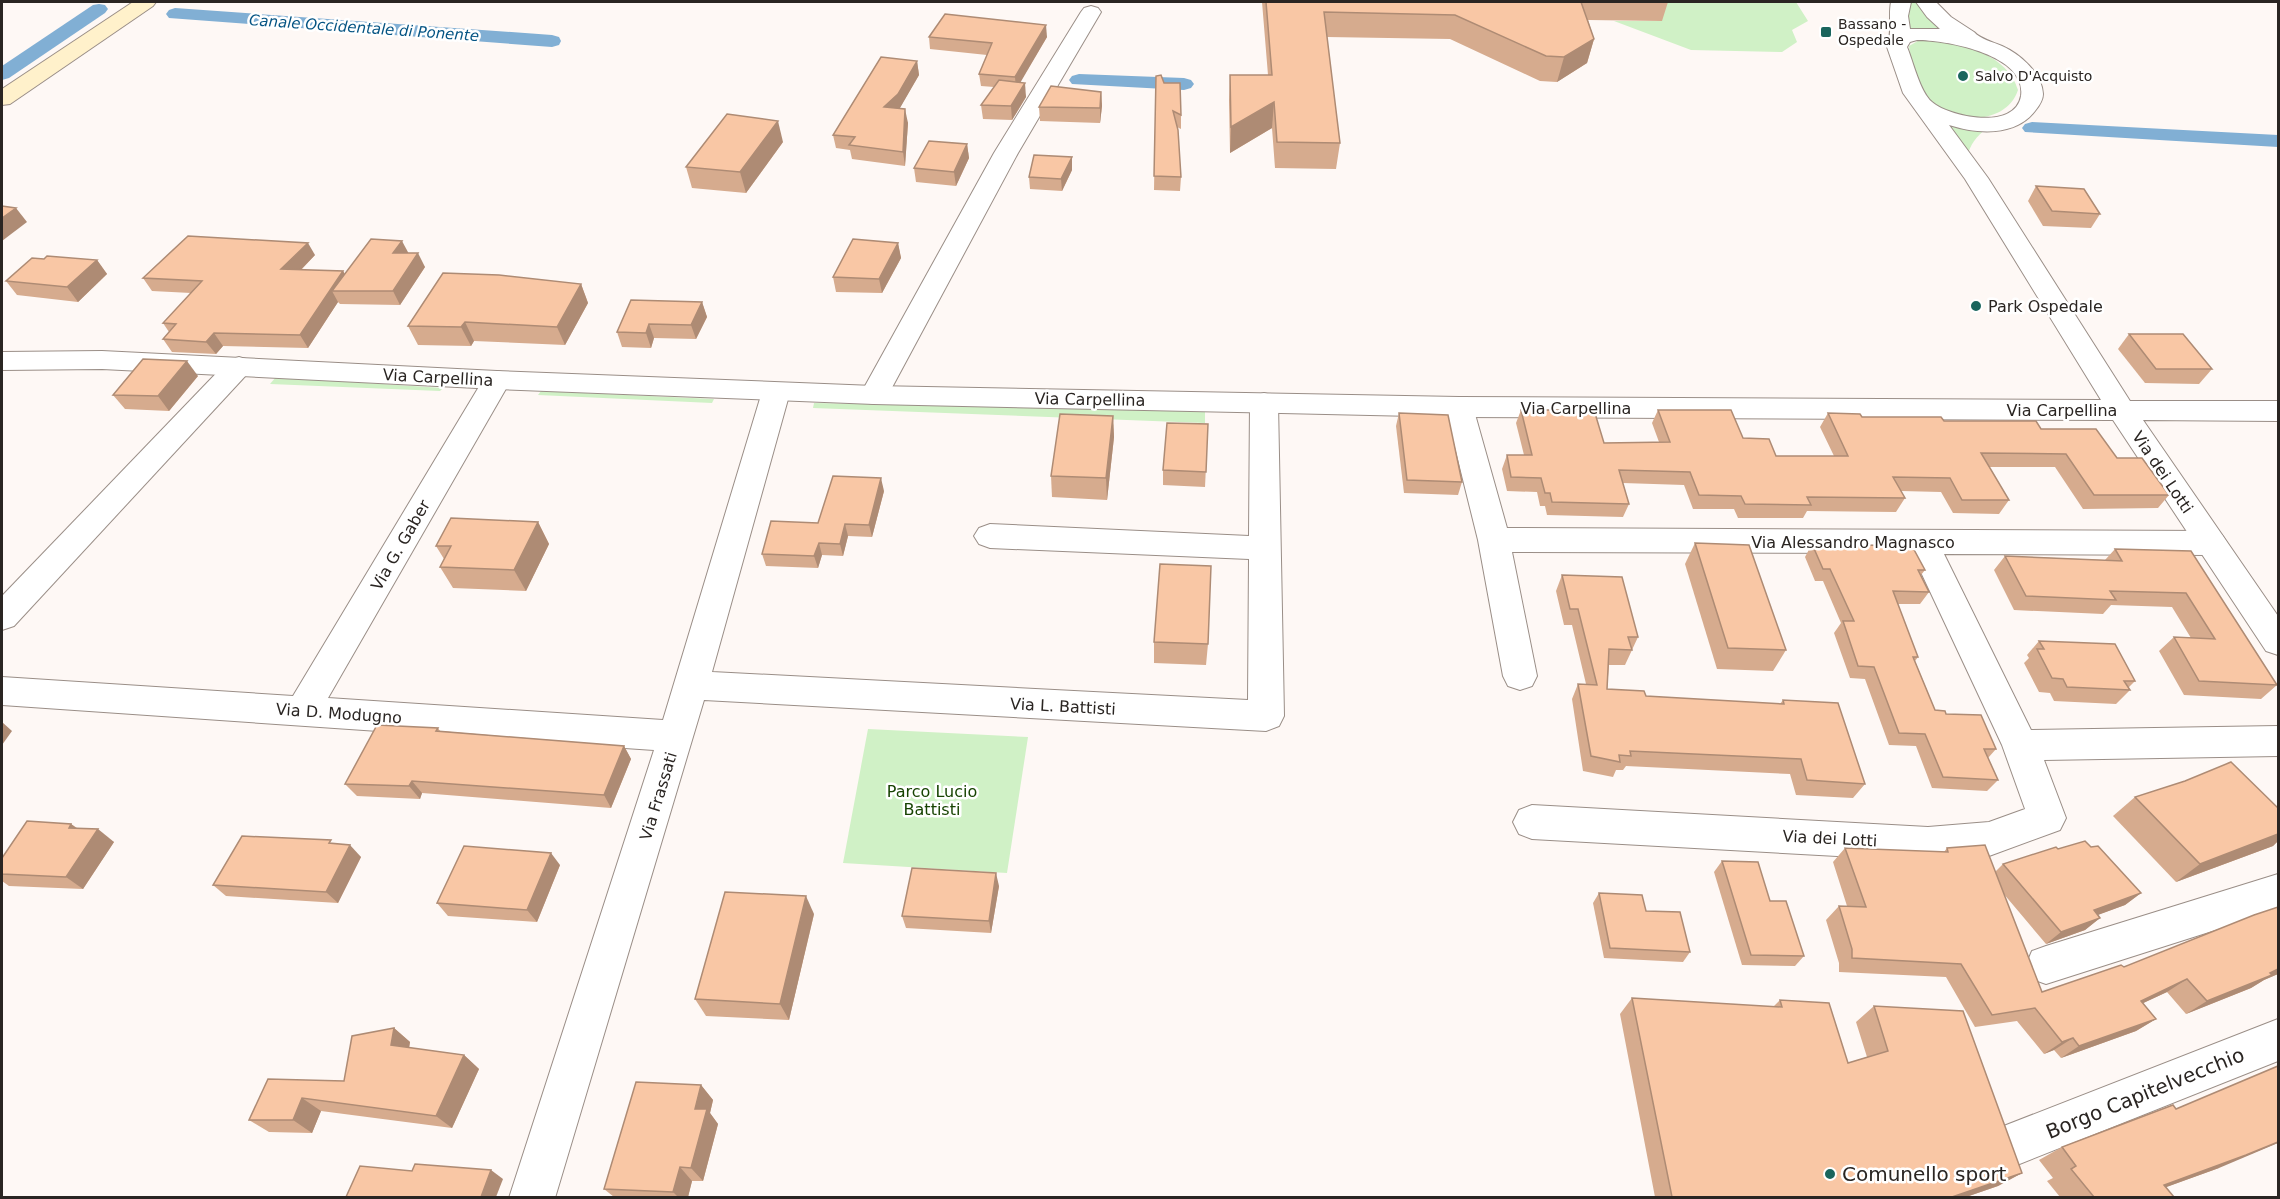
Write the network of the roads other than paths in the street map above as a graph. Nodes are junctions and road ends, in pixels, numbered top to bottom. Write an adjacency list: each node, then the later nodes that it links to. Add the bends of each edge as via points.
1 (146, 2): 7 (main road)
2 (1902, 2): 5 (street, Via dei Lotti, via 1898,15)
3 (1926, 2): 6 (street, via 1948,26)
4 (1092, 12): 15 (street, via 1001,158)
5 (1901, 37): 6 (street, via 1926,33); 8 (street, Via dei Lotti, via 1897,47 1902,64)
6 (1979, 43): 9 (street, via 2020,69 2028,81 2032,94 2028,106)
7 (2, 99)
8 (1923, 106): 9 (street, via 1956,121); 10 (street, Via dei Lotti)
9 (2005, 123): 10 (street, via 1983,147)
10 (1976, 178): 18 (street, Via dei Lotti)
11 (2, 361): 12 (street, Via Carpellina, via 102,360)
12 (238, 366): 13 (street, Via Carpellina); 25 (street)
13 (497, 380): 14 (street, Via Carpellina); 30 (street, Via G. Gaber)
14 (776, 392): 15 (street, Via Carpellina); 28 (street, Via Frassati)
15 (874, 395): 16 (street, Via Carpellina)
16 (1264, 403): 17 (street, Via Carpellina); 24 (street, Via L. Battisti)
17 (1459, 408): 18 (street, Via Carpellina); 21 (street)
18 (2122, 411): 19 (street, Via Carpellina); 23 (street, Via dei Lotti)
19 (2278, 411)
20 (990, 536): 24 (street)
21 (1494, 540): 22 (street, Via Alessandro Magnasco); 27 (street)
22 (1922, 542): 23 (street, Via Alessandro Magnasco); 33 (street, Via dei Lotti)
23 (2211, 543): 26 (street, Via dei Lotti)
24 (1264, 548): 28 (street, Via L. Battisti, via 1266,716)
25 (2, 617)
26 (2278, 642)
27 (1520, 676)
28 (691, 685): 31 (street, Via Frassati)
29 (2, 691): 30 (street, Via D. Modugno)
30 (303, 710): 31 (street, Via D. Modugno)
31 (676, 736): 39 (street, Via Frassati)
32 (2278, 741): 33 (street)
33 (2020, 745): 34 (street, Via dei Lotti, via 2047,818 1989,839 1928,844)
34 (1532, 822)
35 (2278, 892): 36 (street)
36 (2046, 965)
37 (2278, 1040): 38 (street, Borgo Capitelvecchio)
38 (2012, 1145)
39 (532, 1197)

